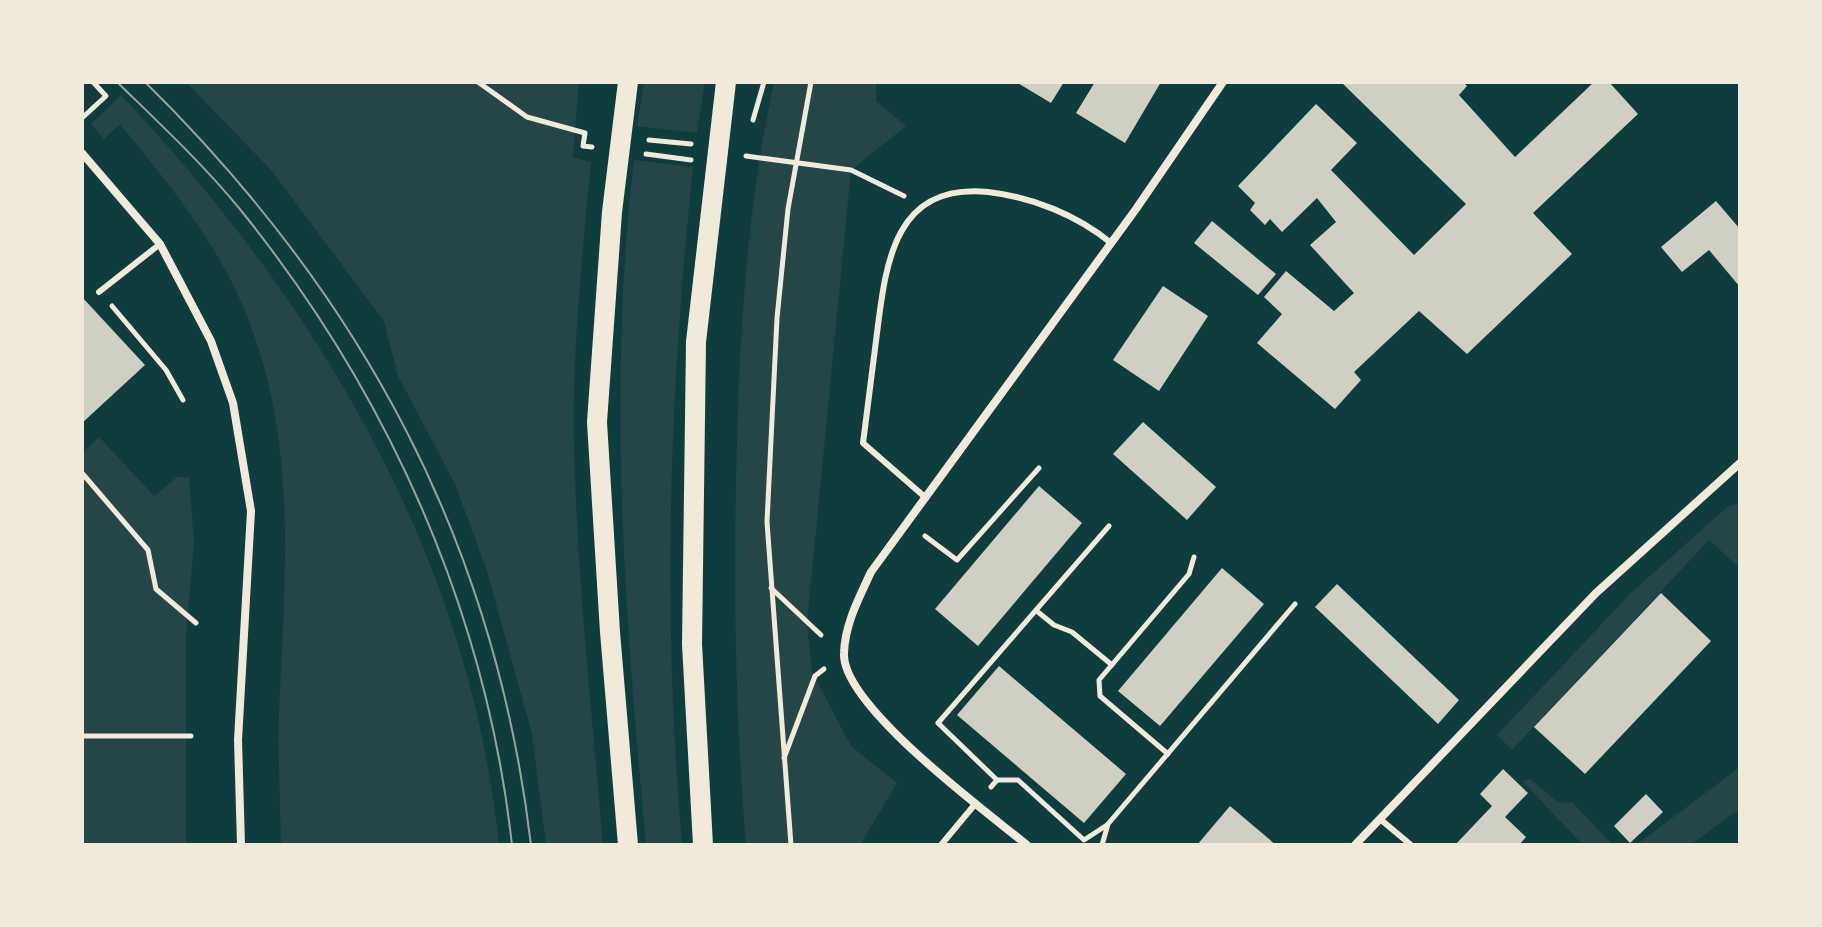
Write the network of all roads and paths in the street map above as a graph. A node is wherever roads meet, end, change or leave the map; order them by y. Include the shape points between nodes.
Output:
1 (93, 82) edge
2 (478, 82) edge
3 (628, 82) edge
4 (726, 82) edge
5 (764, 82) edge
6 (811, 82) edge
7 (1223, 82) edge
8 (755, 112) dead end
9 (82, 118) edge
10 (636, 138) dead end
11 (696, 145) dead end
12 (593, 147) dead end
13 (82, 153) edge
14 (634, 153) dead end
15 (746, 156) dead end
16 (694, 161) dead end
17 (796, 161) junction
18 (923, 206) junction
19 (1111, 243) junction
20 (160, 244) junction
21 (99, 292) joint
22 (183, 400) dead end
23 (1740, 463) edge
24 (1039, 468) dead end
25 (82, 473) edge
26 (926, 498) junction
27 (1109, 526) dead end
28 (1194, 557) dead end
29 (957, 560) dead end
30 (770, 587) junction
31 (1295, 604) dead end
32 (1038, 612) junction
33 (196, 623) dead end
34 (821, 635) dead end
35 (1112, 665) junction
36 (824, 669) dead end
37 (82, 736) edge
38 (191, 736) dead end
39 (1168, 754) junction
40 (783, 762) junction
41 (997, 780) junction
42 (984, 793) dead end
43 (976, 803) junction
44 (1380, 819) junction
45 (1108, 824) junction
46 (241, 845) edge
47 (628, 845) edge
48 (703, 845) edge
49 (791, 845) edge
50 (941, 845) edge
51 (1027, 845) edge
52 (1102, 845) edge
53 (1355, 845) edge
54 (1411, 845) edge

1 - 9 path via 106,96
2 - 12 path via 527,117 585,133 583,146
3 - 47 main road via 612,212 597,422
4 - 48 main road via 696,342 692,616
5 - 8 path
6 - 17 path
7 - 19 street
10 - 11 path
13 - 20 street
14 - 16 path
15 - 17 path
17 - 18 path via 851,170
17 - 30 path via 777,318 767,522
18 - 19 lane via 959,189 1013,195 1094,229
18 - 26 lane via 903,225 886,267 863,443
19 - 26 street
20 - 21 lane
20 - 46 street via 211,341 233,403 251,511 238,740
21 - 22 path via 166,370
23 - 44 street via 1596,593
24 - 29 path
25 - 33 path via 148,550 156,589
26 - 43 street via 871,572 851,614 843,656 852,684 879,718
27 - 32 path
28 - 35 path via 1189,574
30 - 34 path
30 - 40 path
31 - 39 path
32 - 35 path
32 - 41 path via 1017,628 938,723
35 - 39 path via 1099,680 1100,696
36 - 40 path via 815,676
37 - 38 path
39 - 45 path
40 - 49 path
41 - 42 path
41 - 45 path via 1018,780 1084,840
43 - 50 lane
43 - 51 street
44 - 53 street
44 - 54 lane
45 - 52 path

